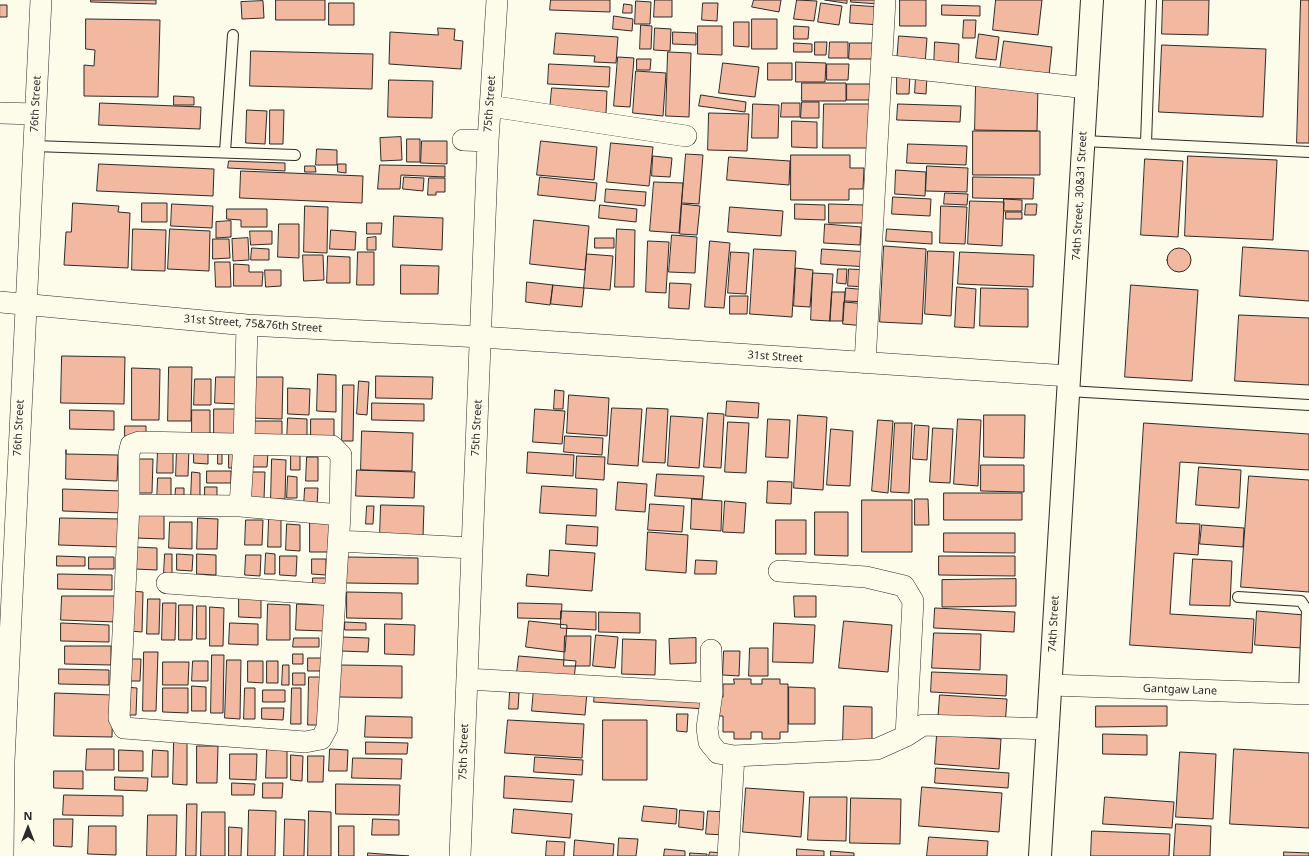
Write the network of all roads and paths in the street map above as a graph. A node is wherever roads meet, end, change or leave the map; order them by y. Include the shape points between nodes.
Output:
1 (41, 0) edge
2 (497, 0) edge
3 (885, 0) edge
4 (1092, 0) edge
5 (1151, 0) edge
6 (233, 35) dead end
7 (882, 65) junction
8 (1087, 88) junction
9 (490, 106) junction
10 (0, 113) edge
11 (35, 114) junction
12 (686, 136) dead end
13 (462, 140) dead end
14 (488, 141) junction
15 (1084, 141) junction
16 (1146, 143) junction
17 (34, 146) junction
18 (225, 152) junction
19 (1309, 152) edge
20 (295, 154) dead end
21 (0, 302) edge
22 (26, 303) junction
23 (247, 325) junction
24 (481, 337) junction
25 (865, 363) junction
26 (1069, 384) junction
27 (1309, 405) edge
28 (244, 443) junction
29 (129, 505) junction
30 (240, 506) junction
31 (340, 515) junction
32 (339, 541) junction
33 (472, 548) junction
34 (779, 571) dead end
35 (6, 572) edge
36 (167, 583) dead end
37 (334, 595) junction
38 (1238, 597) dead end
39 (711, 650) dead end
40 (466, 679) junction
41 (1051, 685) junction
42 (712, 693) junction
43 (1307, 694) edge
44 (1048, 729) junction
45 (906, 736) junction
46 (734, 756) junction
47 (3, 856) edge
48 (460, 856) edge
49 (728, 856) edge
50 (1040, 856) edge

1 - 11 street, 76th Street
2 - 9 street, 75th Street
3 - 7 street
4 - 8 street, 74th Street, 30&31 Street
5 - 16 lane
6 - 18 lane
7 - 8 street
7 - 25 street
8 - 15 street, 74th Street, 30&31 Street
9 - 12 street
9 - 14 street, 75th Street
10 - 11 street
11 - 17 street, 76th Street
13 - 14 street
14 - 24 street, 75th Street
15 - 16 lane
15 - 26 street, 74th Street, 30&31 Street
16 - 19 lane
17 - 18 lane
17 - 22 street, 76th Street
18 - 20 lane
21 - 22 street
22 - 23 street, 31st Street, 75&76th Street
22 - 35 street, 76th Street
23 - 24 street, 31st Street, 75&76th Street
23 - 28 street
24 - 25 street, 31st Street
24 - 33 street, 75th Street
25 - 26 street, 31st Street
26 - 27 lane
26 - 41 street, 74th Street
28 - 29 street via 139,442 131,445 128,454
28 - 30 street
28 - 31 street via 332,446 337,449 341,455
29 - 30 street
29 - 37 street via 119,718 124,728 305,742 321,739 327,728
30 - 31 street
31 - 32 street
32 - 33 street
32 - 37 street
33 - 40 street, 75th Street
34 - 45 street via 866,577 904,586 913,601
35 - 47 street, 76th Street
36 - 37 street
38 - 43 lane via 1301,601 1307,610
39 - 42 street
40 - 42 street
40 - 48 street, 75th Street
41 - 43 street, Gantgaw Lane
41 - 44 street, 74th Street
42 - 46 street via 707,728 709,742 718,753
44 - 45 street via 923,726
44 - 50 street, 74th Street
45 - 46 street via 876,749
46 - 49 street

